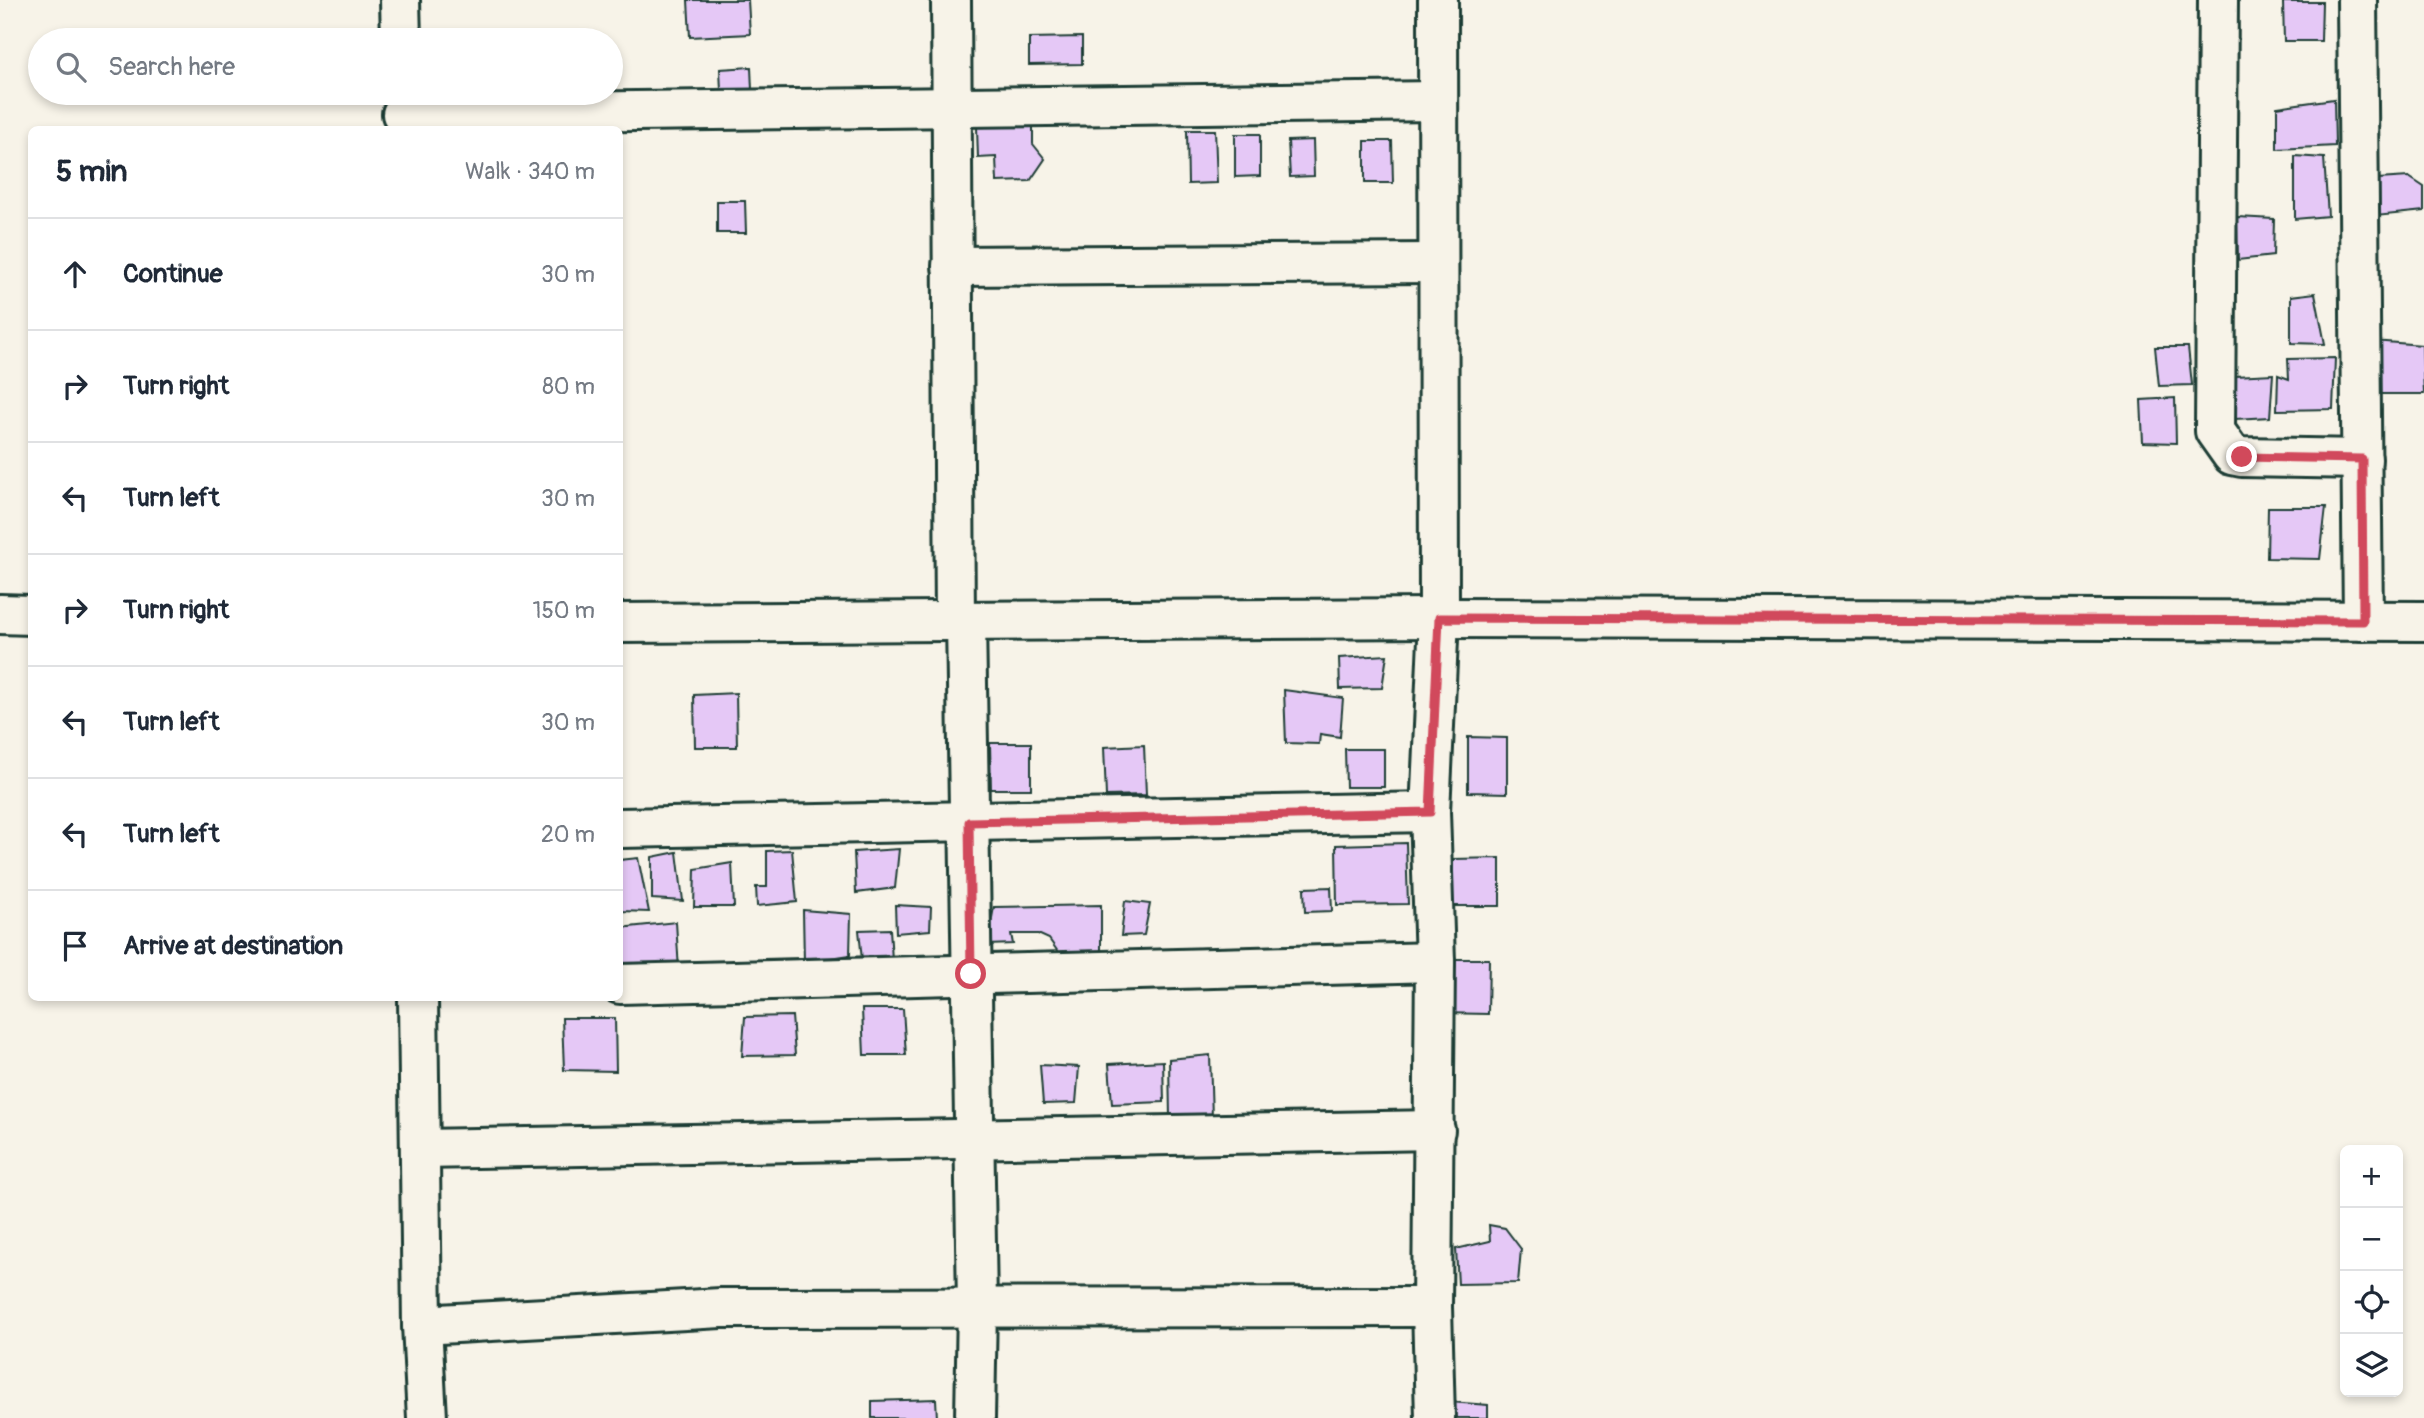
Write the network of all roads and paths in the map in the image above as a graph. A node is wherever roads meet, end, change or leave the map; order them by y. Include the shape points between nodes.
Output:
1 (400, 0) edge
2 (951, 0) edge
3 (1438, 0) edge
4 (2218, 0) edge
5 (2357, 0) edge
6 (401, 28) edge
7 (1438, 101) junction
8 (952, 107) junction
9 (402, 112) edge
10 (1437, 263) junction
11 (952, 265) junction
12 (2362, 459) junction
13 (0, 614) edge
14 (28, 615) edge
15 (1439, 618) junction
16 (960, 621) junction
17 (2363, 621) junction
18 (2424, 621) edge
19 (623, 623) edge
20 (1430, 812) junction
21 (969, 822) junction
22 (623, 828) edge
23 (1435, 962) junction
24 (971, 974) junction
25 (623, 984) edge
26 (418, 1001) edge
27 (1435, 1130) junction
28 (974, 1138) junction
29 (421, 1149) junction
30 (977, 1306) junction
31 (1432, 1307) junction
32 (422, 1325) junction
33 (427, 1418) edge
34 (975, 1418) edge
35 (1435, 1418) edge

1 - 6 street
2 - 8 street
3 - 7 street
4 - 12 street via 2215,431 2232,455 2242,457
5 - 12 street
7 - 8 street
7 - 10 street
8 - 9 street
8 - 11 street
10 - 11 street
10 - 15 street
11 - 16 street
12 - 17 street
13 - 14 street
15 - 16 street
15 - 17 street
15 - 20 street
16 - 19 street
16 - 21 street
17 - 18 street
20 - 21 street
20 - 23 street
21 - 22 street
21 - 24 street
23 - 24 street
23 - 27 street
24 - 25 street
24 - 28 street
26 - 29 street
27 - 28 street
27 - 31 street
28 - 29 street
28 - 30 street
29 - 32 street
30 - 31 street
30 - 32 street via 721,1308
30 - 34 street
31 - 35 street
32 - 33 street

